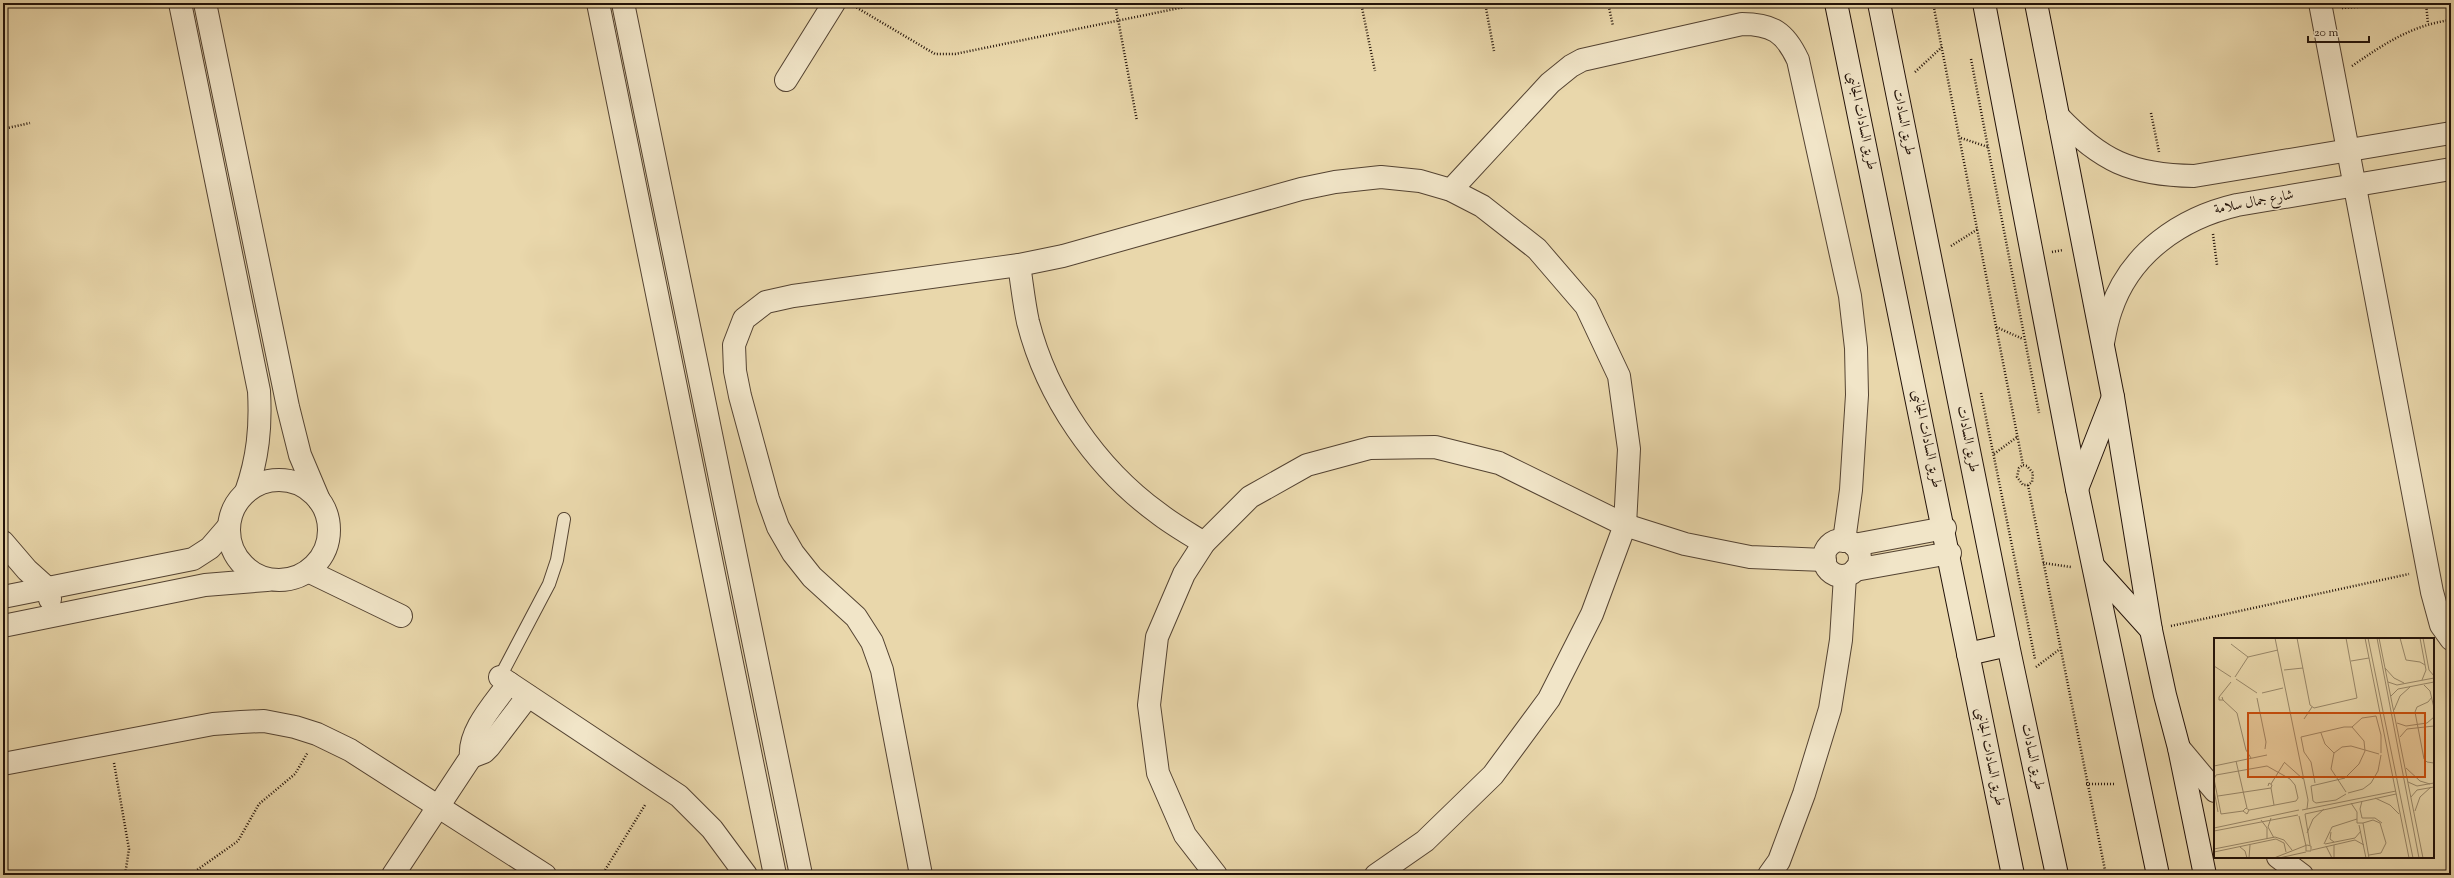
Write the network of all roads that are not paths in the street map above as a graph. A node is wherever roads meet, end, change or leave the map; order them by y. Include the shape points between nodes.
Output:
1 (180, 3) edge
2 (205, 3) edge
3 (598, 3) edge
4 (623, 3) edge
5 (834, 3) edge
6 (1836, 3) edge
7 (1879, 3) edge
8 (1984, 3) edge
9 (2036, 3) edge
10 (2320, 6) edge
11 (786, 80) dead end
12 (2058, 116) junction
13 (232, 133) junction
14 (2451, 133) edge
15 (207, 138) junction
16 (2349, 151) junction
17 (2451, 169) edge
18 (2355, 185) junction
19 (1451, 190) junction
20 (1018, 265) junction
21 (2103, 343) junction
22 (694, 344) junction
23 (669, 350) junction
24 (2114, 397) junction
25 (2077, 489) junction
26 (246, 492) junction
27 (319, 500) junction
28 (564, 519) dead end
29 (1625, 525) junction
30 (229, 526) junction
31 (1945, 528) junction
32 (3, 542) edge
33 (1204, 543) junction
34 (1849, 543) junction
35 (1950, 553) junction
36 (1825, 560) junction
37 (2095, 568) junction
38 (308, 571) junction
39 (1850, 573) junction
40 (270, 580) junction
41 (47, 588) junction
42 (3, 598) edge
43 (54, 615) junction
44 (401, 616) dead end
45 (3, 626) edge
46 (2151, 630) junction
47 (2451, 639) edge
48 (2008, 645) junction
49 (1968, 654) junction
50 (505, 680) junction
51 (528, 696) junction
52 (2179, 748) junction
53 (471, 757) junction
54 (3, 764) edge
55 (2214, 790) edge
56 (439, 806) junction
57 (2279, 858) edge
58 (393, 875) edge
59 (545, 875) edge
60 (746, 875) edge
61 (774, 875) edge
62 (801, 875) edge
63 (921, 875) edge
64 (1216, 875) edge
65 (1376, 875) edge
66 (1770, 875) edge
67 (2013, 875) edge
68 (2057, 875) edge
69 (2158, 875) edge
70 (2205, 875) edge
71 (2302, 875) edge

1 - 15 street
2 - 13 street
3 - 23 street
4 - 22 street
5 - 11 street
6 - 31 street, طريق السادات الجانبى
7 - 48 street, طريق السادات
8 - 25 street
9 - 12 street
10 - 16 street
12 - 16 street via 2080,138 2105,156 2133,169 2163,176 2194,176
12 - 21 street
13 - 15 street
13 - 27 street via 293,431 308,478
14 - 16 street
15 - 26 street via 261,417 255,469
16 - 18 street
17 - 18 street, شارع جمال سلامة
18 - 21 street, شارع جمال سلامة via 2237,205 2209,212 2174,230 2147,251 2126,278 2111,310
18 - 47 street via 2428,570 2441,625
19 - 20 street via 1420,181 1381,177 1335,182 1063,256
19 - 29 street via 1482,206 1537,249 1586,306 1619,376 1629,449
19 - 34 street via 1550,83 1582,60 1742,24 1760,24 1777,31 1791,43 1798,60 1850,296 1856,348 1857,395
20 - 33 street via 1028,323 1040,357 1048,378 1076,429 1113,474 1157,512
20 - 63 street via 793,296 766,302 744,319 734,345 735,371 740,396 778,527 793,553 812,577 856,617 872,642 879,663
21 - 24 street
22 - 23 street
22 - 62 street
23 - 61 street
24 - 25 street
24 - 46 street
25 - 37 street
26 - 27 street via 264,483 284,480 298,484
26 - 30 street via 237,502
27 - 38 street via 326,512 329,538 318,562
28 - 50 lane via 552,579
29 - 33 street via 1499,463 1435,447 1370,448 1307,465 1250,497
29 - 36 street via 1685,544 1750,557
29 - 65 street via 1592,614 1549,699 1493,775 1424,841
30 - 40 street via 231,545 239,561 248,570
30 - 41 street via 210,548 193,559
31 - 34 street
31 - 35 street, طريق السادات الجانبى
32 - 41 street via 27,570
33 - 64 street via 1184,574 1157,637 1149,705 1158,772 1185,835
34 - 36 street via 1830,546
34 - 39 street via 1860,559
35 - 39 street
35 - 49 street, طريق السادات الجانبى
36 - 39 street via 1826,566 1834,574
37 - 46 street
37 - 69 street
38 - 40 street via 290,579
38 - 44 street
39 - 66 street via 1830,709 1804,794
40 - 43 street via 237,580 205,585
41 - 42 street
41 - 43 street
43 - 45 street
46 - 52 street
48 - 49 street
48 - 68 street, طريق السادات
49 - 67 street, طريق السادات الجانبى
50 - 51 street
50 - 53 street via 474,735 470,749
51 - 53 street via 489,747
51 - 60 street via 680,796 712,829
52 - 55 street
52 - 70 street
53 - 56 street
54 - 56 street via 213,724 264,721 317,734 350,750
56 - 58 street
56 - 59 street
57 - 71 street

